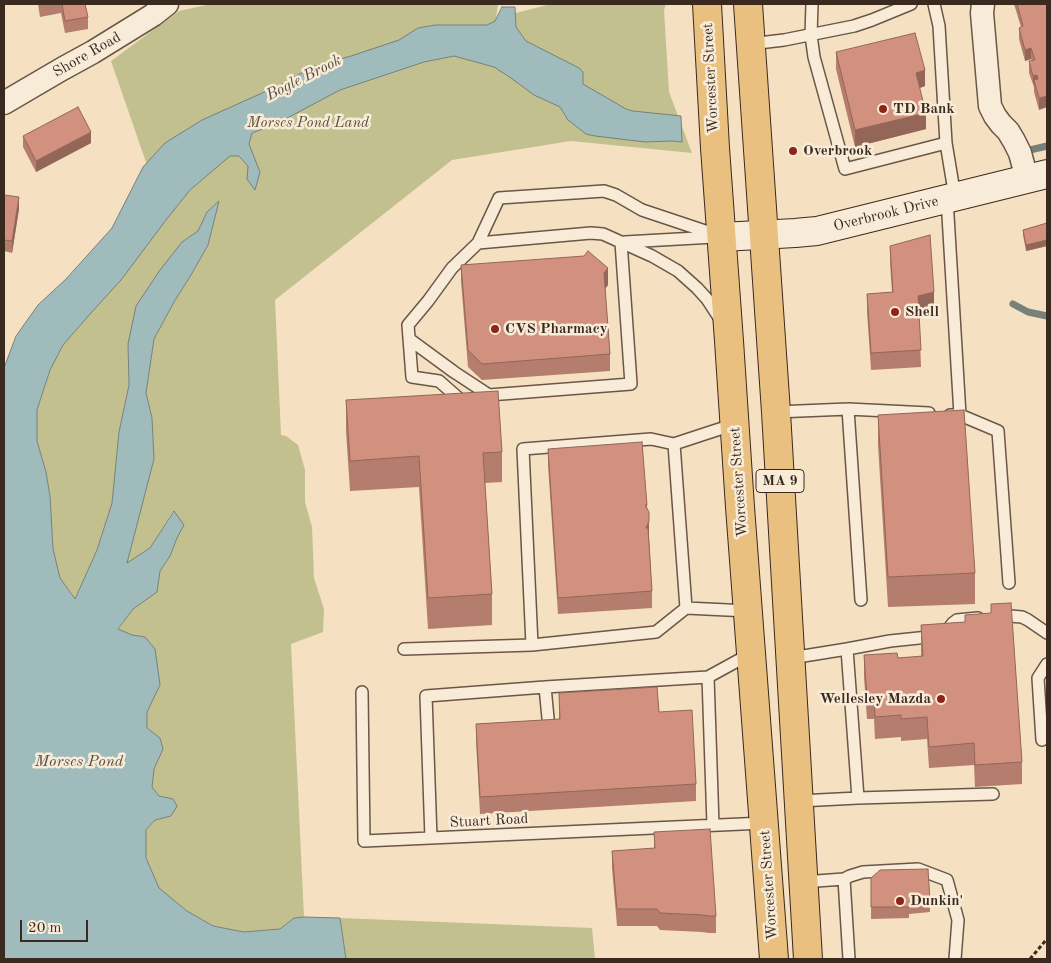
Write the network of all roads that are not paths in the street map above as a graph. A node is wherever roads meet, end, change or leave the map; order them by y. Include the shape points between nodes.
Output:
1 (167, 4) edge
2 (707, 4) edge
3 (748, 4) edge
4 (812, 4) edge
5 (911, 4) edge
6 (934, 4) edge
7 (983, 4) edge
8 (811, 35) junction
9 (750, 44) junction
10 (4, 103) edge
11 (946, 143) junction
12 (1037, 176) edge
13 (951, 198) junction
14 (764, 235) junction
15 (722, 237) junction
16 (478, 242) junction
17 (621, 242) junction
18 (409, 338) junction
19 (730, 342) junction
20 (489, 395) junction
21 (848, 409) junction
22 (776, 412) junction
23 (960, 415) junction
24 (735, 424) junction
25 (674, 444) junction
26 (1009, 583) dead end
27 (861, 600) dead end
28 (686, 608) junction
29 (748, 611) junction
30 (1047, 633) edge
31 (532, 645) junction
32 (404, 649) dead end
33 (847, 649) junction
34 (751, 653) junction
35 (791, 658) junction
36 (1047, 664) edge
37 (708, 677) junction
38 (545, 687) junction
39 (362, 692) dead end
40 (548, 718) edge
41 (1042, 740) dead end
42 (993, 794) dead end
43 (858, 798) junction
44 (799, 801) junction
45 (764, 823) junction
46 (713, 826) junction
47 (431, 838) junction
48 (844, 879) junction
49 (803, 882) junction
50 (774, 959) edge
51 (808, 959) edge
52 (849, 959) edge
53 (955, 959) edge

1 - 10 street, Shore Road via 93,52
2 - 15 highway, Worcester Street / MA 9
3 - 9 highway, MA 9
4 - 8 lane
5 - 8 lane via 864,23
6 - 11 lane via 939,26
7 - 12 street via 990,106
8 - 9 lane
8 - 11 lane via 814,57 845,169
9 - 14 highway, MA 9
11 - 13 lane
12 - 13 street, Overbrook Drive
13 - 14 street, Overbrook Drive via 822,230
13 - 23 lane
14 - 15 street, Overbrook Drive
14 - 22 highway, MA 9
15 - 16 lane via 642,210 610,192 598,191 500,198
15 - 17 lane
15 - 19 highway, Worcester Street / MA 9
16 - 17 lane via 591,233
16 - 18 lane via 452,268 408,325
17 - 19 lane via 660,260 687,279 716,311
17 - 20 lane via 631,384
18 - 20 lane
18 - 20 lane via 412,377 440,381 466,404
19 - 24 highway, Worcester Street / MA 9
21 - 22 lane
21 - 23 lane
21 - 27 lane
22 - 35 highway, MA 9
23 - 26 lane via 998,431
24 - 25 lane
24 - 29 highway, Worcester Street / MA 9
25 - 28 lane
25 - 31 lane via 651,439 523,449
28 - 29 lane
28 - 31 lane via 656,632
29 - 34 highway, Worcester Street / MA 9
30 - 33 lane via 1016,616 961,619 938,636
31 - 32 lane
33 - 35 lane
33 - 43 lane
34 - 37 lane
34 - 45 highway, Worcester Street / MA 9
35 - 44 highway, MA 9
36 - 41 lane via 1038,678
37 - 38 lane
37 - 46 lane
38 - 40 lane
38 - 47 lane via 426,696
39 - 47 lane, Stuart Road via 364,841
42 - 43 lane
43 - 44 lane
44 - 49 highway, MA 9
45 - 46 lane, Stuart Road
45 - 50 highway, Worcester Street / MA 9
46 - 47 lane, Stuart Road
48 - 49 lane
48 - 52 lane
48 - 53 lane via 863,872 918,869 947,880 958,920
49 - 51 highway, MA 9

